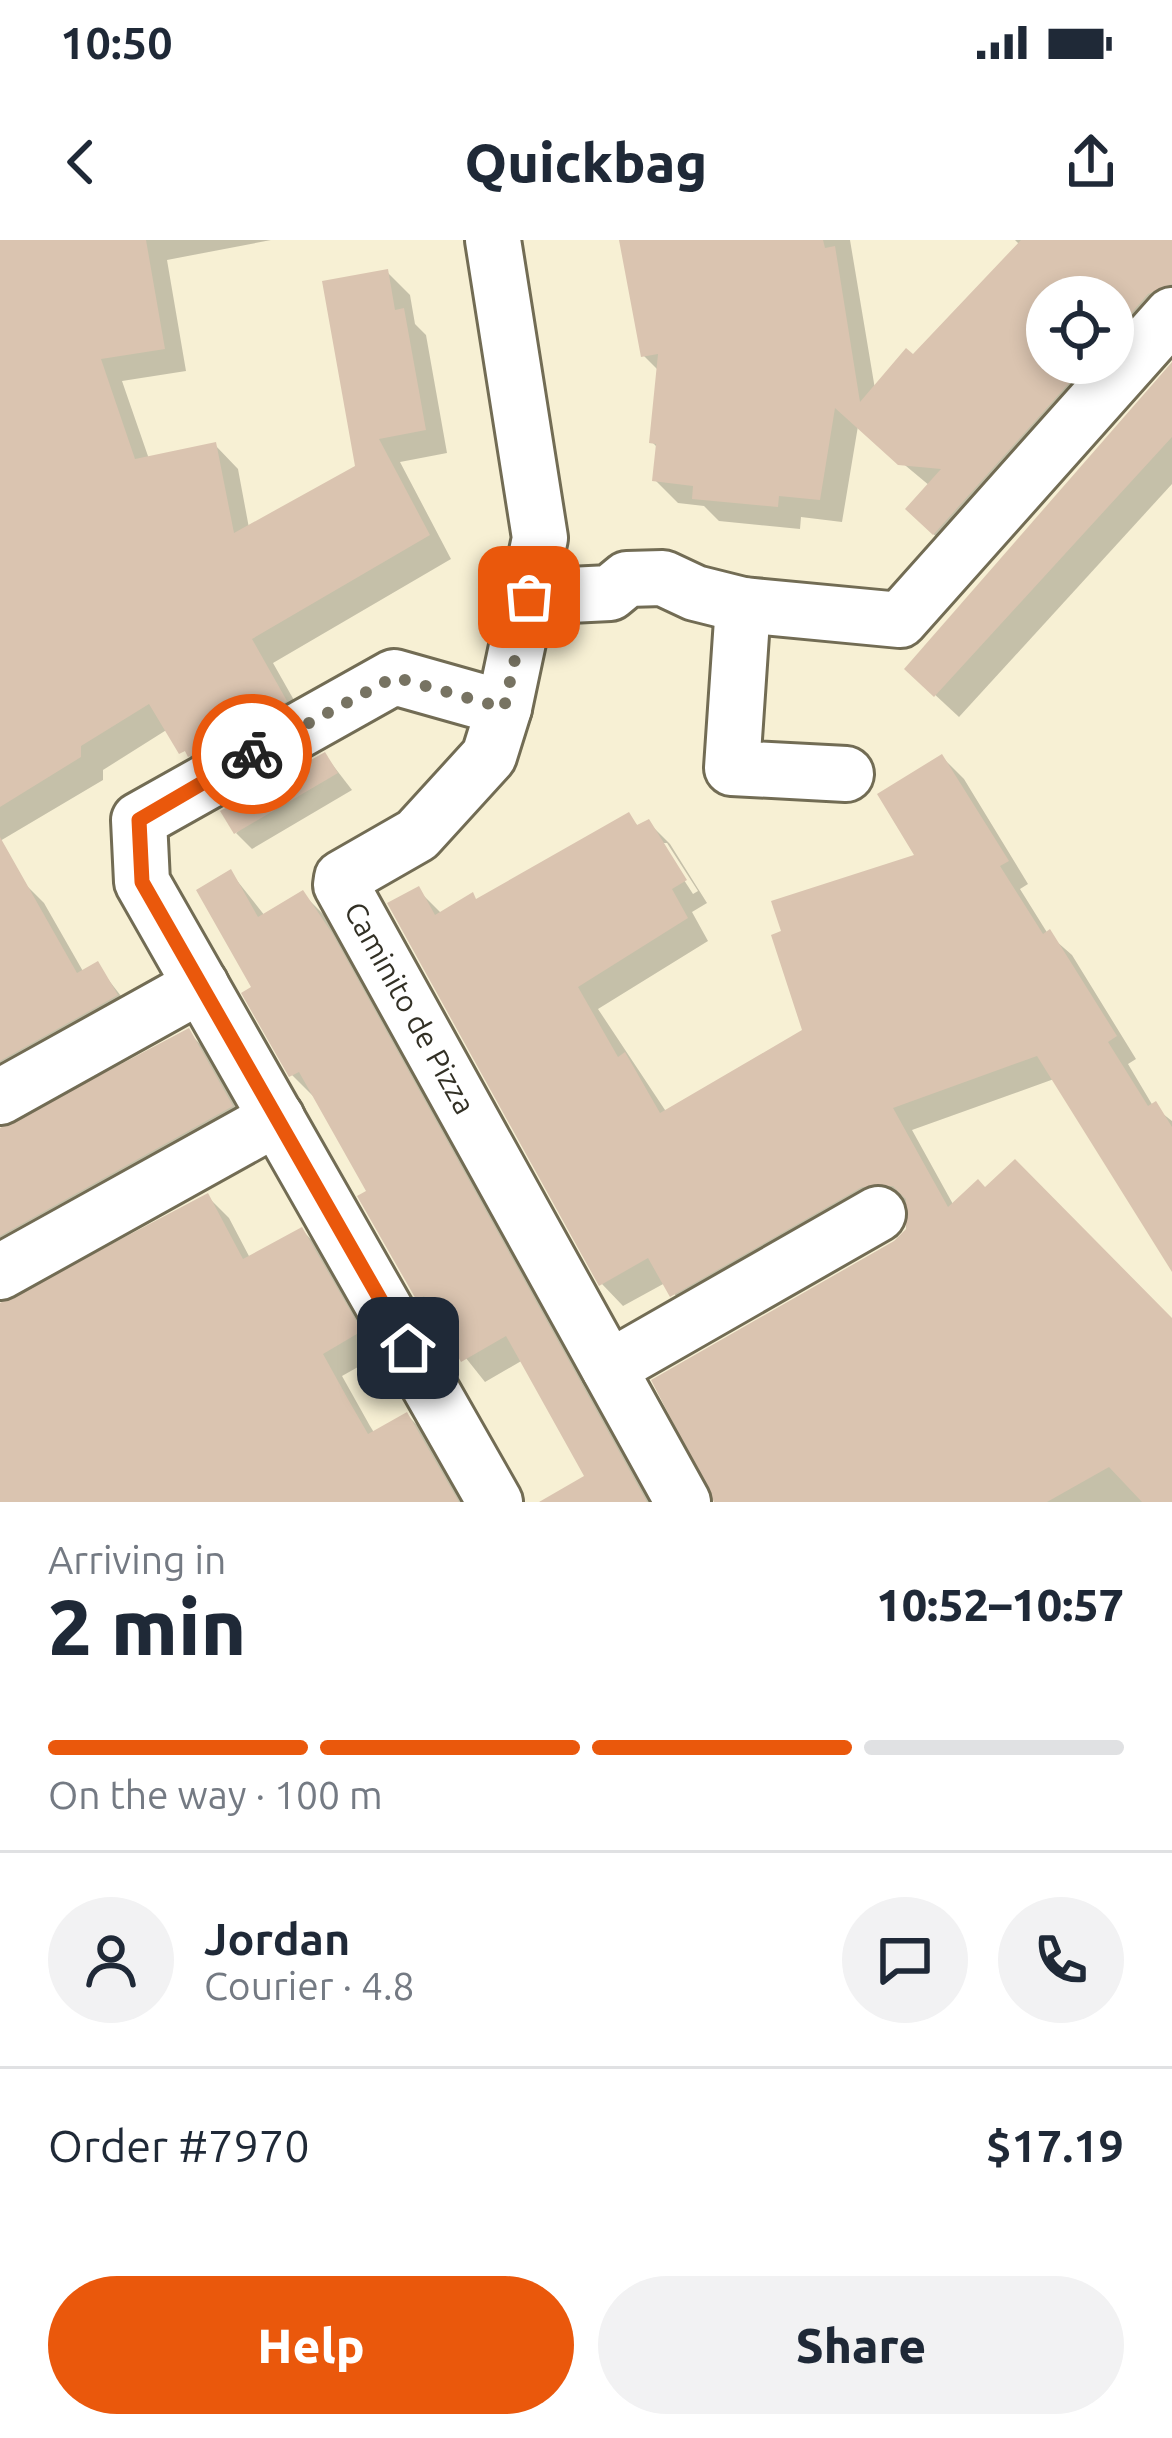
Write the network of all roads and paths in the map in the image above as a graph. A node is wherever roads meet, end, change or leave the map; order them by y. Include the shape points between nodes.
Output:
1 (493, 240) edge
2 (1172, 315) edge
3 (529, 597) junction
4 (719, 599) junction
5 (504, 708) junction
6 (846, 774) dead end
7 (201, 985) junction
8 (0, 1097) edge
9 (277, 1118) junction
10 (878, 1214) dead end
11 (0, 1272) edge
12 (609, 1368) junction
13 (495, 1502) edge
14 (683, 1502) edge

1 - 3 street via 540,538
2 - 4 street via 901,620
3 - 4 street via 610,593 626,605 666,608
3 - 5 street
4 - 6 street via 732,767
5 - 7 street via 394,677 139,820 142,882
5 - 12 street, Caminito de Pizza via 489,756 417,835 340,885
7 - 8 street
7 - 9 street
9 - 11 street
9 - 13 street
10 - 12 street
12 - 14 street, Caminito de Pizza

